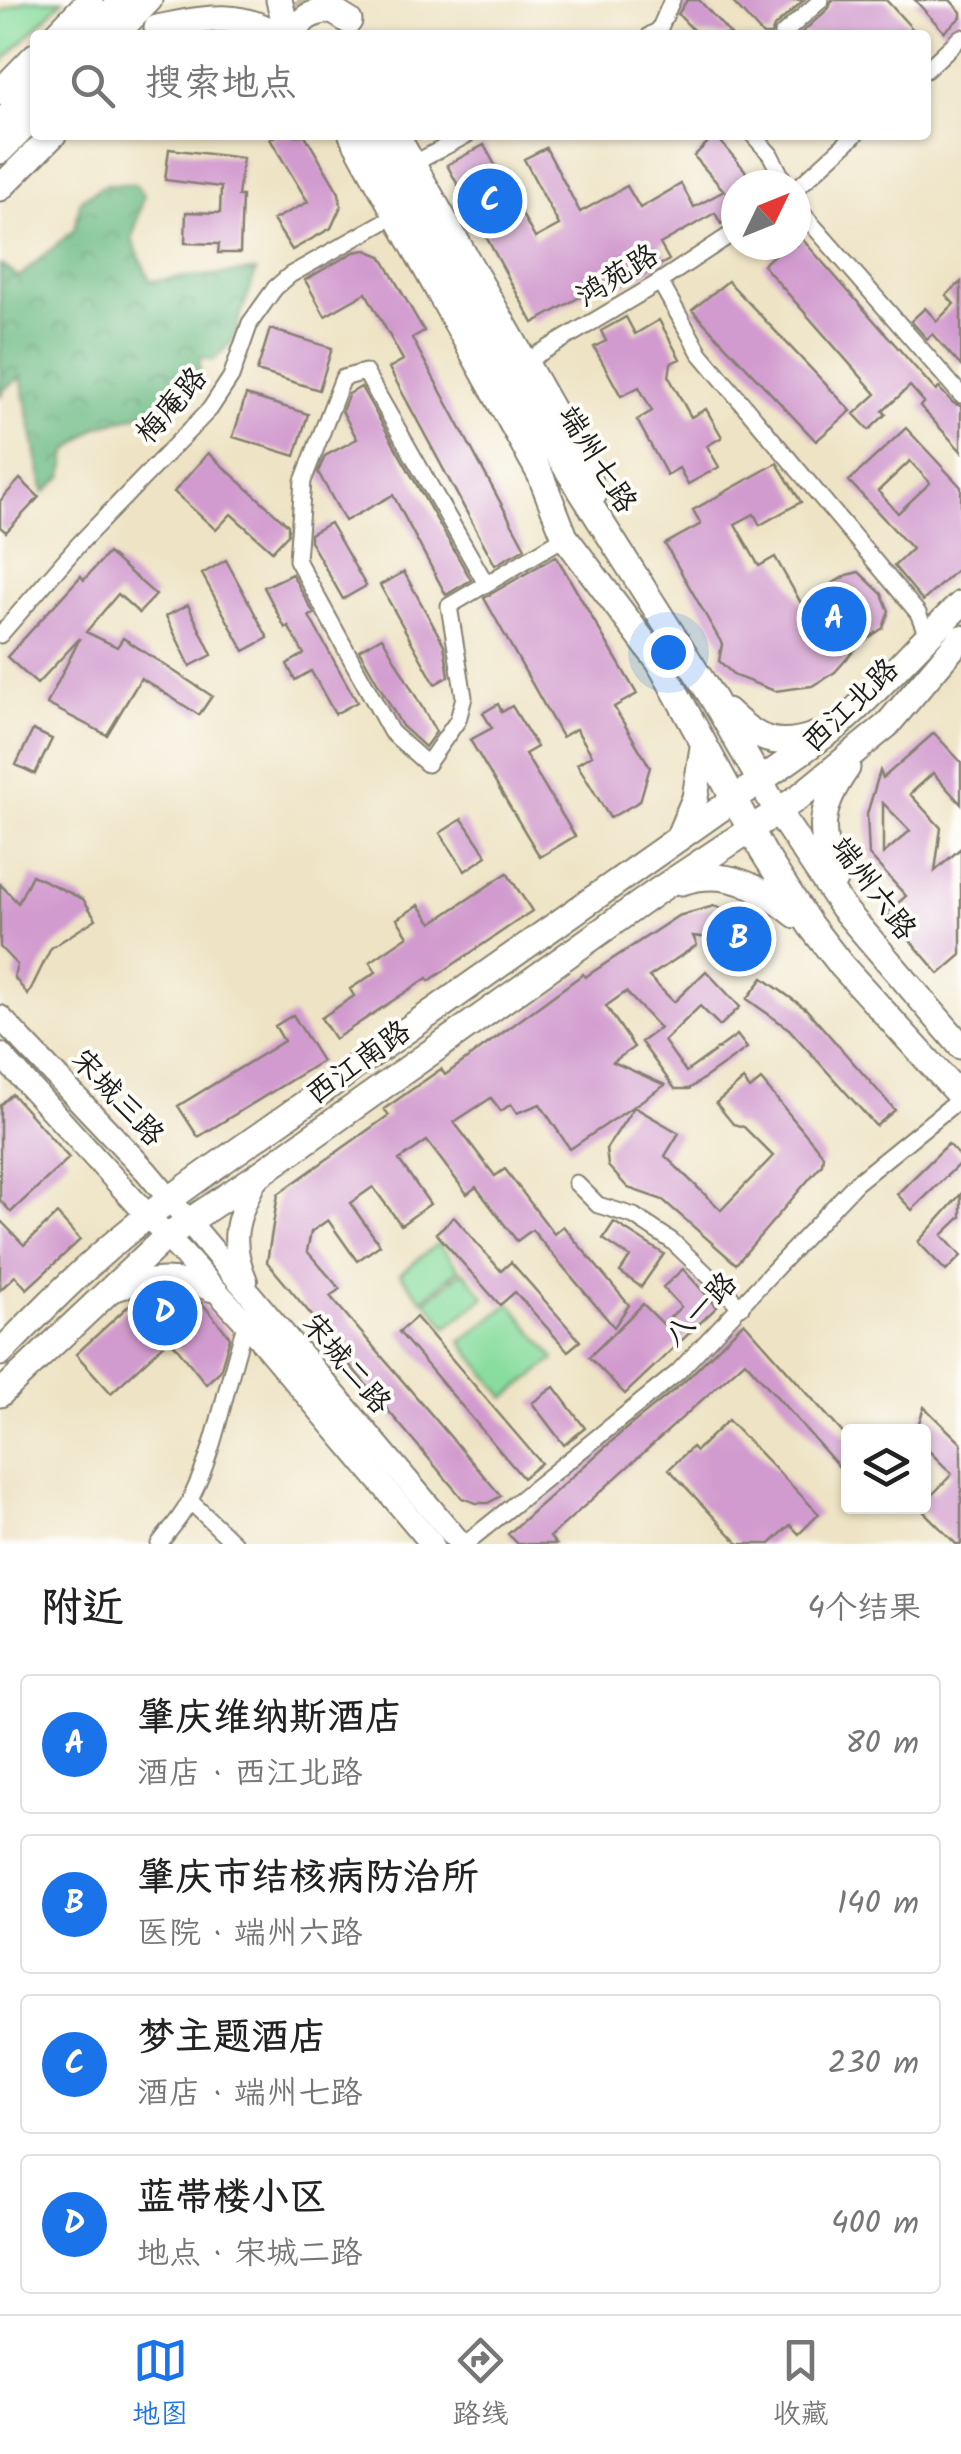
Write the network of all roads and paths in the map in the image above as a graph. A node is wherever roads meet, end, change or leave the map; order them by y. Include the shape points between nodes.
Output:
1 (90, 0) edge
2 (122, 0) edge
3 (150, 0) edge
4 (184, 0) edge
5 (279, 0) edge
6 (672, 0) edge
7 (821, 0) edge
8 (349, 14) edge
9 (61, 30) edge
10 (93, 30) edge
11 (120, 30) edge
12 (154, 30) edge
13 (155, 30) edge
14 (158, 30) edge
15 (267, 30) edge
16 (290, 30) edge
17 (295, 30) edge
18 (658, 30) edge
19 (788, 30) edge
20 (961, 37) edge
21 (30, 61) edge
22 (931, 65) edge
23 (0, 92) edge
24 (30, 94) edge
25 (30, 121) edge
26 (0, 124) edge
27 (48, 140) edge
28 (337, 140) edge
29 (355, 140) edge
30 (375, 140) edge
31 (398, 140) edge
32 (458, 140) edge
33 (757, 140) edge
34 (850, 140) edge
35 (0, 151) edge
36 (411, 166) junction
37 (778, 170) edge
38 (811, 175) edge
39 (0, 188) edge
40 (382, 223) junction
41 (811, 223) edge
42 (721, 241) edge
43 (660, 282) junction
44 (525, 362) junction
45 (961, 395) edge
46 (565, 537) junction
47 (614, 545) junction
48 (486, 582) junction
49 (961, 604) edge
50 (0, 635) edge
51 (927, 635) junction
52 (961, 638) edge
53 (712, 697) junction
54 (866, 702) junction
55 (886, 724) junction
56 (835, 728) junction
57 (865, 744) junction
58 (703, 746) junction
59 (760, 782) junction
60 (734, 800) junction
61 (778, 812) junction
62 (751, 830) junction
63 (679, 836) junction
64 (659, 890) junction
65 (601, 892) junction
66 (842, 907) junction
67 (618, 918) junction
68 (810, 925) junction
69 (877, 948) junction
70 (848, 973) junction
71 (0, 1017) edge
72 (961, 1046) edge
73 (0, 1054) edge
74 (961, 1097) edge
75 (294, 1114) junction
76 (310, 1137) junction
77 (257, 1176) junction
78 (576, 1184) dead end
79 (170, 1199) junction
80 (149, 1216) junction
81 (178, 1228) junction
82 (219, 1293) junction
83 (104, 1294) junction
84 (253, 1298) junction
85 (741, 1307) junction
86 (40, 1312) junction
87 (246, 1323) junction
88 (61, 1335) junction
89 (0, 1353) edge
90 (0, 1394) edge
91 (190, 1501) junction
92 (159, 1544) edge
93 (235, 1544) edge
94 (432, 1544) edge
95 (463, 1544) edge

1 - 9 main road
2 - 10 main road
3 - 11 main road
3 - 12 main road
4 - 13 main road
5 - 16 main road
6 - 18 street
7 - 19 street
8 - 17 main road via 311,13
14 - 15 main road via 218,16
20 - 22 street
21 - 23 main road
24 - 26 main road
25 - 35 main road
27 - 39 main road
28 - 40 main road
29 - 46 main road, 端州七路 via 540,474
30 - 47 main road, 端州七路
31 - 36 main road
32 - 36 street
33 - 37 street
34 - 38 street
36 - 44 main road
40 - 46 main road via 523,478
40 - 50 street, 梅庵路 via 275,288 250,322 231,377 210,409
41 - 45 street
42 - 43 street, 鸿苑路
43 - 44 street, 鸿苑路
43 - 51 street via 700,353 918,612
44 - 47 main road via 580,458
46 - 48 street
46 - 58 main road, 端州七路 via 659,662
47 - 53 main road, 端州七路
48 - 48 street via 449,606 464,697 458,720 427,764 391,732 297,560 303,481 343,378 365,372
49 - 51 main road, 西江北路
51 - 54 main road, 西江北路
52 - 55 main road, 西江北路
53 - 56 main road via 750,733 774,741 791,743
53 - 59 main road, 端州七路
54 - 55 main road
54 - 56 main road, 西江北路
55 - 57 main road, 西江北路
56 - 59 main road, 西江北路
57 - 61 main road, 西江北路
57 - 66 main road via 828,797 823,819
58 - 60 main road, 端州七路
58 - 63 main road via 695,798
59 - 60 main road, 西江南路
59 - 61 main road, 端州七路
60 - 62 main road, 端州七路
60 - 63 main road, 西江南路
61 - 62 main road, 西江南路
61 - 66 main road, 端州六路
62 - 64 main road, 西江南路
62 - 68 main road, 端州七路
63 - 65 main road, 西江南路
64 - 67 main road, 西江南路
64 - 68 main road via 699,876 730,878 768,893
65 - 67 main road via 616,902
65 - 75 main road, 西江南路
66 - 69 main road, 端州六路
67 - 76 main road, 西江南路
68 - 70 main road
69 - 70 main road via 860,950
69 - 72 main road, 端州六路
70 - 74 main road
71 - 79 main road, 宋城三路
73 - 80 main road, 宋城三路
74 - 85 street, 八一路 via 856,1183
75 - 76 main road
75 - 79 main road, 西江南路
76 - 77 main road, 西江南路
77 - 81 main road, 西江南路
77 - 84 main road via 234,1244
78 - 85 street via 598,1205 634,1216 672,1241
79 - 80 main road, 西江南路
79 - 81 main road, 宋城三路
80 - 81 main road, 宋城三路
80 - 86 main road, 西江南路
81 - 82 main road, 宋城二路
81 - 83 main road, 西江南路
81 - 84 main road, 宋城二路
82 - 83 main road via 168,1278
82 - 87 main road, 宋城二路
83 - 88 main road, 西江南路
84 - 95 main road, 宋城二路
85 - 95 street, 八一路 via 676,1374
86 - 88 main road
86 - 89 main road, 西江南路
87 - 91 street
87 - 94 main road, 宋城二路
88 - 90 main road, 西江南路
91 - 92 street
91 - 93 street

